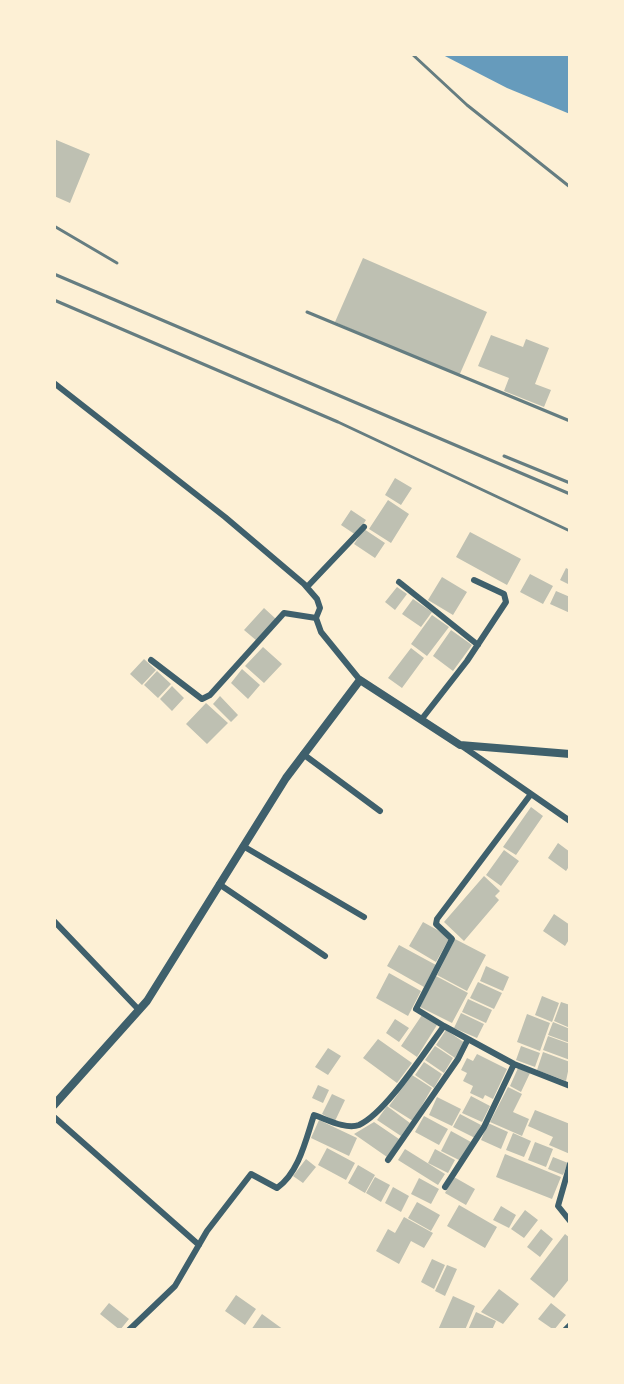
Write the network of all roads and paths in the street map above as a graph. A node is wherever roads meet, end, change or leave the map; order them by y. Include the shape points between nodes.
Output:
1 (54, 383) edge
2 (364, 527) dead end
3 (474, 580) dead end
4 (399, 582) dead end
5 (307, 587) junction
6 (316, 618) junction
7 (478, 645) junction
8 (152, 660) dead end
9 (360, 680) junction
10 (421, 720) junction
11 (460, 745) junction
12 (303, 754) junction
13 (570, 754) edge
14 (531, 794) junction
15 (380, 811) dead end
16 (570, 821) edge
17 (243, 846) junction
18 (219, 884) junction
19 (364, 917) dead end
20 (54, 921) edge
21 (325, 956) dead end
22 (139, 1010) junction
23 (444, 1026) junction
24 (468, 1039) junction
25 (514, 1064) junction
26 (570, 1086) edge
27 (54, 1105) edge
28 (54, 1117) edge
29 (388, 1160) dead end
30 (570, 1164) edge
31 (445, 1186) dead end
32 (570, 1221) edge
33 (199, 1245) junction
34 (570, 1325) edge
35 (133, 1329) edge
36 (566, 1330) edge

1 - 5 street via 225,517
2 - 5 street
3 - 7 street via 507,599
4 - 7 street
5 - 6 street via 320,608
6 - 8 street via 284,613 210,695 202,699
6 - 9 street via 321,632
7 - 10 street
9 - 10 street
9 - 12 street
10 - 11 street
11 - 13 street
11 - 14 street
12 - 15 street
12 - 17 street
14 - 16 street
14 - 23 street via 435,924 452,939 416,1009
17 - 18 street
17 - 19 street
18 - 21 street
18 - 22 street
20 - 22 street
22 - 27 street
23 - 24 street
23 - 33 street via 382,1107 358,1125 347,1126 314,1114 287,1181 277,1188 251,1174
24 - 25 street
24 - 29 street
25 - 26 street
25 - 31 street via 484,1127
28 - 33 street
30 - 32 street via 558,1206
33 - 35 street via 174,1286
34 - 36 street

